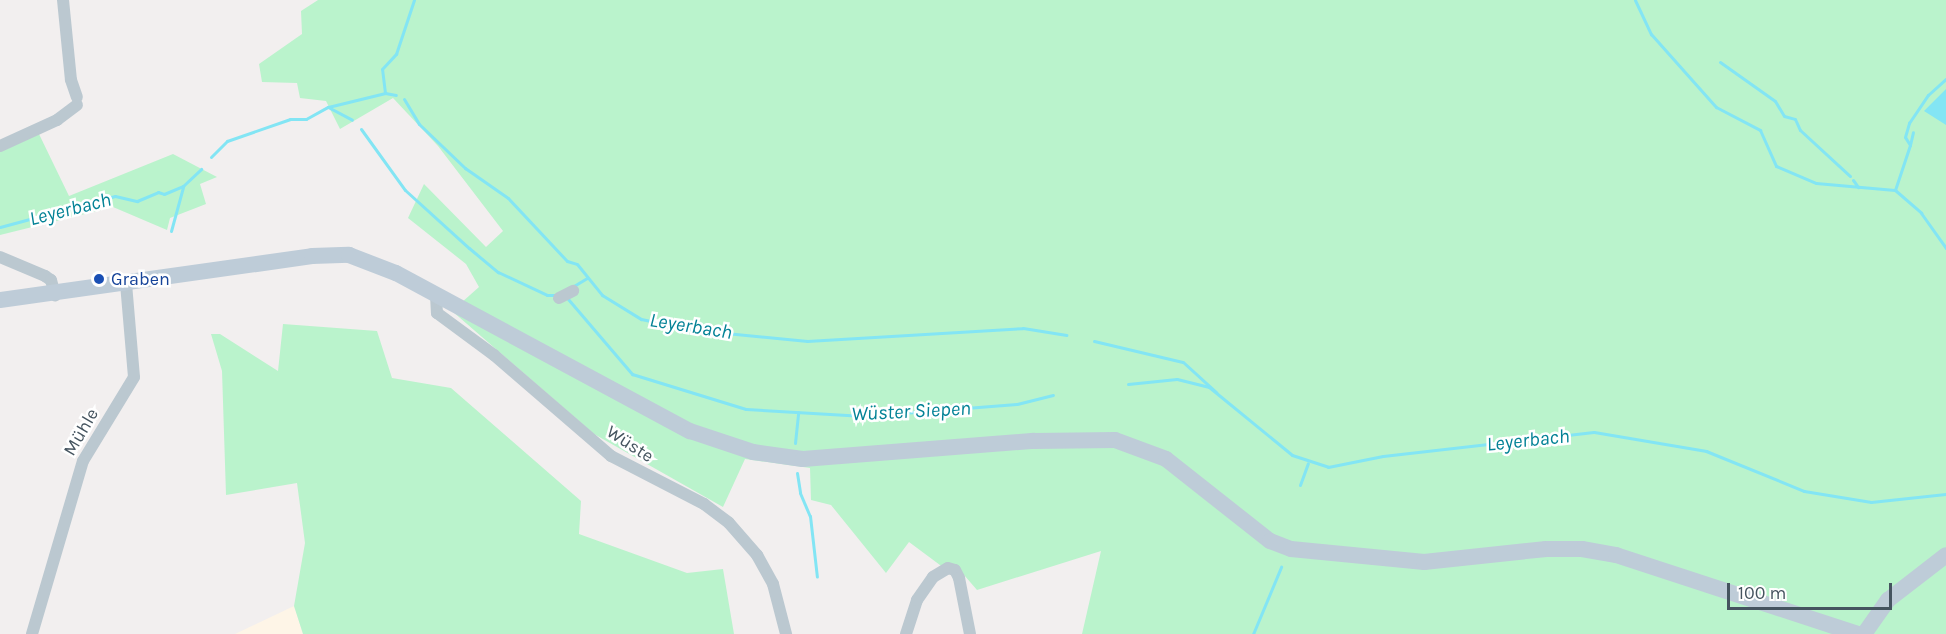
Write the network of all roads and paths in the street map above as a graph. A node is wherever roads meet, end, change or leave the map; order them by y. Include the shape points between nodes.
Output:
1 (63, 0) edge
2 (0, 146) edge
3 (0, 257) edge
4 (126, 284) junction
5 (573, 291) dead end
6 (55, 295) junction
7 (436, 295) junction
8 (559, 298) dead end
9 (0, 300) edge
10 (1946, 555) edge
11 (32, 634) edge
12 (786, 634) edge
13 (906, 634) edge
14 (970, 634) edge
15 (1858, 634) edge
16 (1864, 634) edge

1 - 2 street via 71,80 77,101 57,120
3 - 6 street via 51,280
4 - 6 main road
4 - 7 main road via 333,254 375,263
4 - 11 street, Mühle via 134,378 82,461
5 - 8 street
6 - 9 main road
7 - 12 street, Wüste via 437,313 494,355 611,456 704,504 729,523 757,555 773,584
7 - 15 main road via 690,431 753,452 803,459 1034,441 1115,440 1166,459 1270,541 1291,549 1424,562 1582,549 1616,555
10 - 16 main road via 1888,600
13 - 14 street via 917,600 933,578 948,568 955,570 959,578

